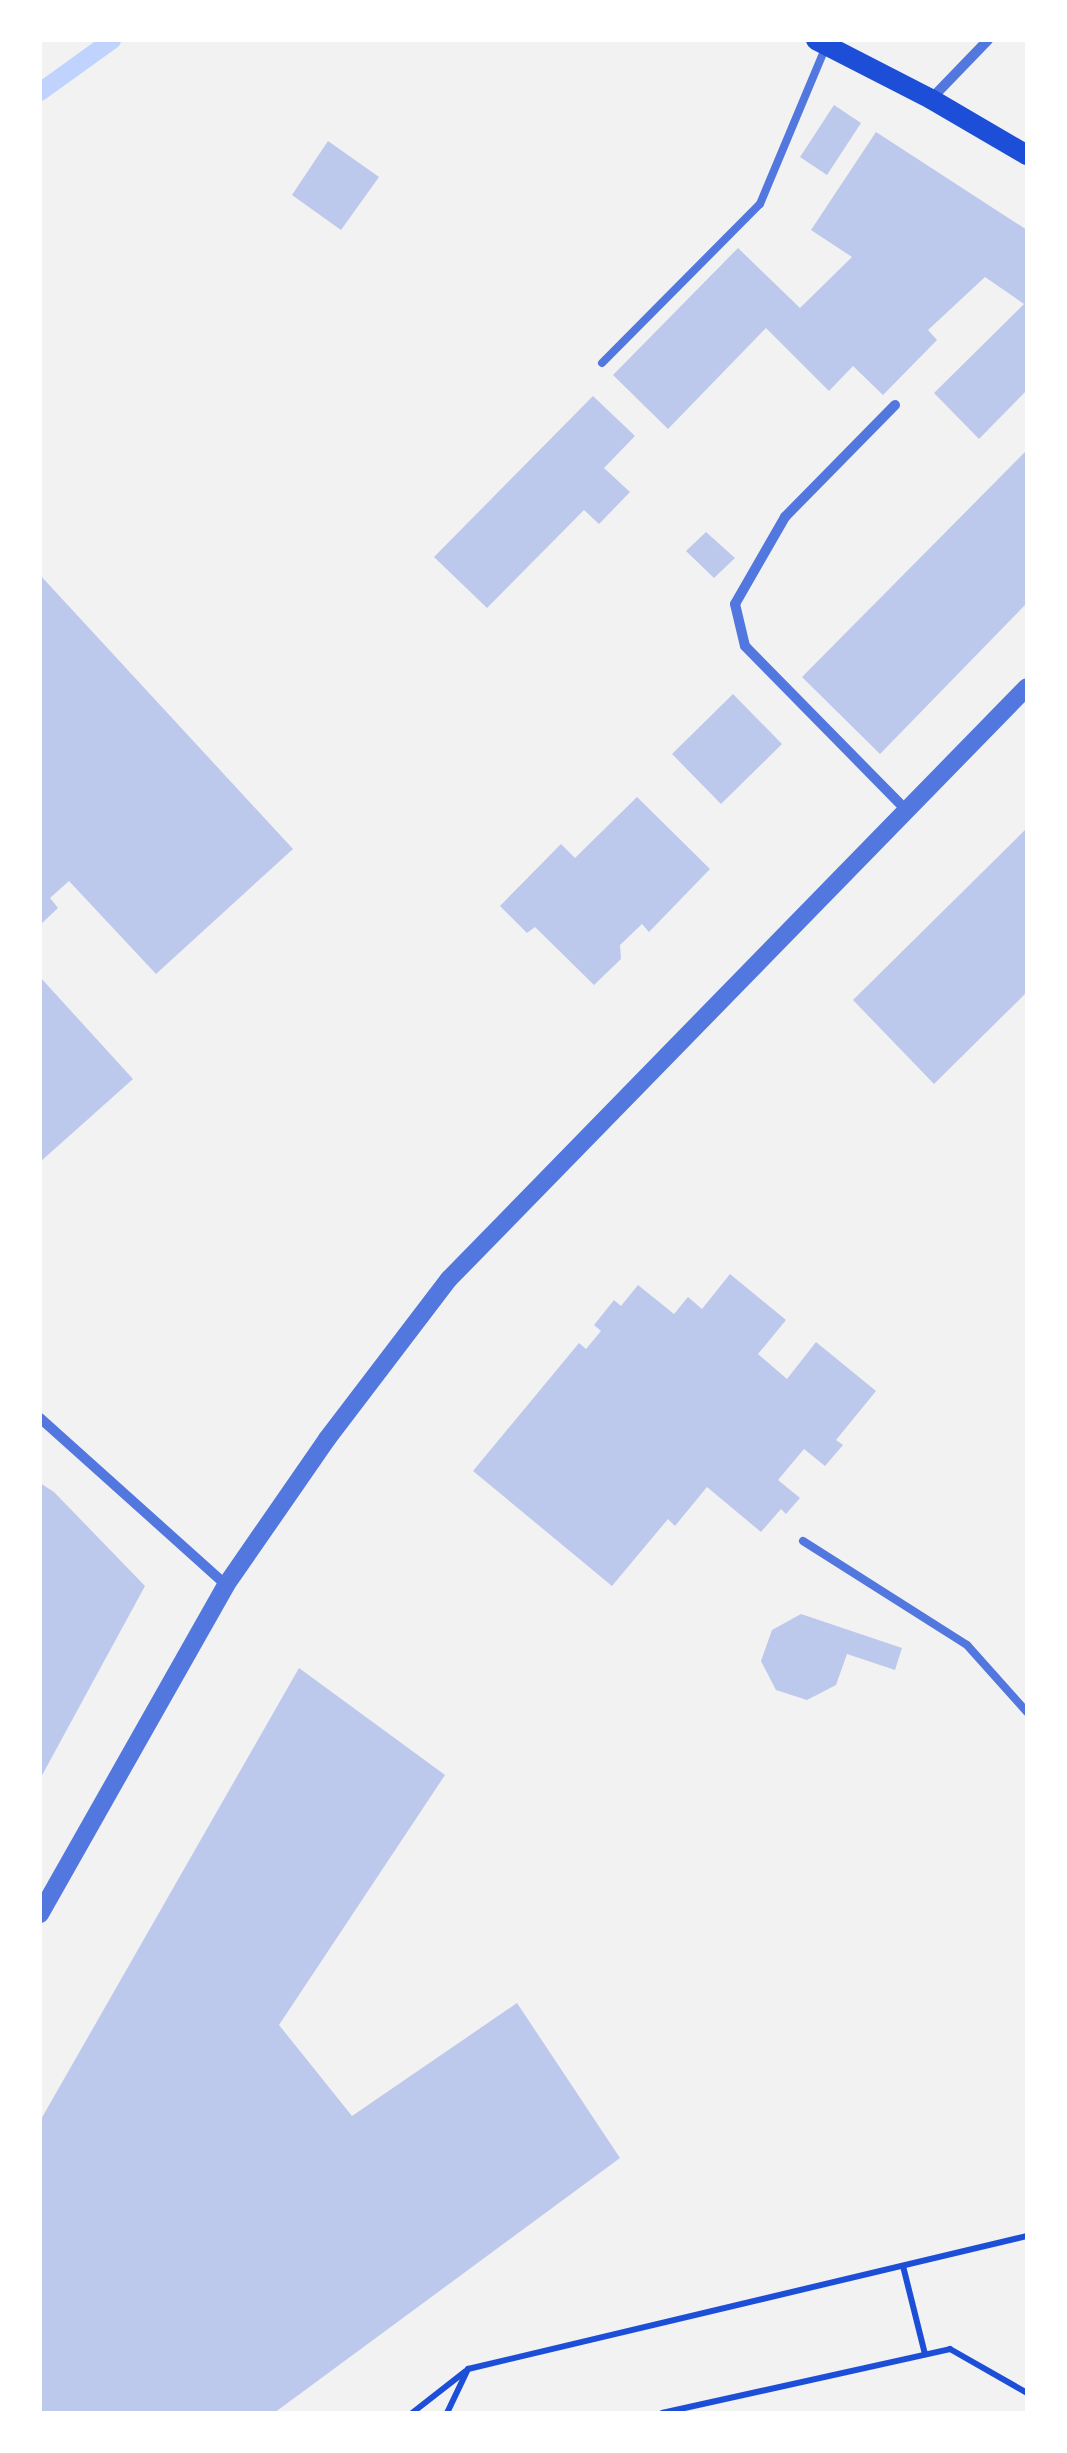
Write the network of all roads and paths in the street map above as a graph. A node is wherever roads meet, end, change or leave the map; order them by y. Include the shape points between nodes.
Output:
1 (988, 40) edge
2 (821, 43) edge
3 (931, 99) junction
4 (1027, 155) edge
5 (602, 363) dead end
6 (894, 405) dead end
7 (1027, 686) edge
8 (905, 809) junction
9 (40, 1418) edge
10 (803, 1541) dead end
11 (226, 1586) junction
12 (1027, 1712) edge
13 (40, 1914) edge
14 (1027, 2236) edge
15 (903, 2266) junction
16 (925, 2354) junction
17 (468, 2369) junction
18 (1027, 2393) edge
19 (412, 2413) edge
20 (447, 2413) edge
21 (662, 2413) edge

1 - 3 street
2 - 3 main road
2 - 5 lane via 760,204
3 - 4 main road
6 - 8 street via 786,518 735,604 744,646
7 - 8 street
8 - 11 street via 448,1279
9 - 11 street
10 - 12 lane via 967,1645
11 - 13 street
14 - 15 path
15 - 16 path
15 - 17 path
16 - 18 path via 950,2349
16 - 21 path
17 - 19 path
17 - 20 path

